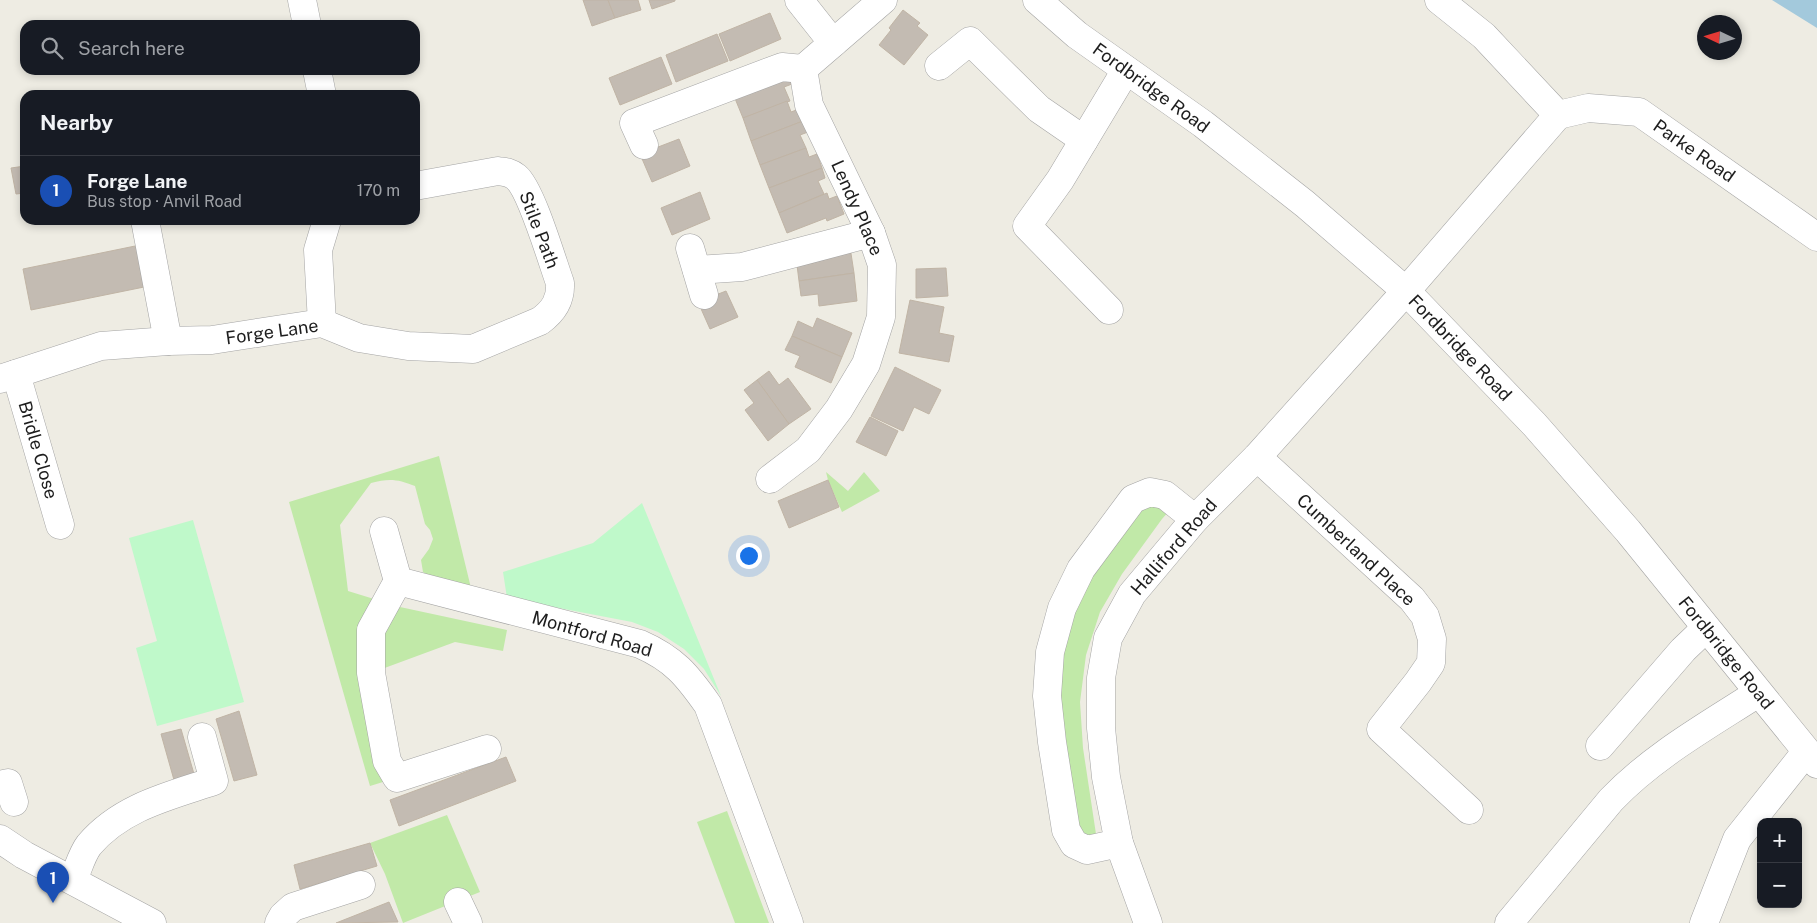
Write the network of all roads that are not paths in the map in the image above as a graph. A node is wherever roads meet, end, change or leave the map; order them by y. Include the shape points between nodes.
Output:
1 (302, 0) edge
2 (799, 0) edge
3 (884, 0) edge
4 (1037, 0) edge
5 (1439, 0) edge
6 (306, 20) edge
7 (832, 43) junction
8 (939, 66) dead end
9 (803, 69) junction
10 (1126, 70) junction
11 (318, 75) edge
12 (321, 90) edge
13 (1558, 115) junction
14 (1084, 140) junction
15 (644, 145) dead end
16 (420, 185) edge
17 (146, 225) edge
18 (326, 225) edge
19 (871, 233) junction
20 (1817, 236) edge
21 (697, 271) dead end
22 (1406, 291) junction
23 (1109, 310) dead end
24 (540, 321) joint
25 (322, 323) junction
26 (168, 341) junction
27 (8, 377) edge
28 (1257, 457) junction
29 (770, 479) dead end
30 (1195, 519) junction
31 (60, 524) dead end
32 (384, 531) dead end
33 (398, 581) junction
34 (1706, 628) junction
35 (1758, 693) junction
36 (202, 737) dead end
37 (1600, 746) dead end
38 (487, 749) dead end
39 (1811, 758) edge
40 (1469, 810) dead end
41 (0, 839) edge
42 (1119, 843) junction
43 (73, 880) junction
44 (361, 884) dead end
45 (152, 923) edge
46 (279, 923) edge
47 (789, 923) edge
48 (1148, 923) edge
49 (1510, 923) edge
50 (1704, 923) edge

1 - 6 street
2 - 7 street
3 - 7 street
4 - 10 street, Fordbridge Road via 1077,35
5 - 13 street via 1484,36
7 - 9 street
8 - 14 street via 970,41 1039,109
9 - 15 street via 782,66 634,123
9 - 19 street, Lendy Place via 809,105
10 - 14 street
10 - 22 street, Fordbridge Road via 1203,124 1305,204
11 - 12 street
13 - 20 street, Parke Road via 1588,108 1639,112
13 - 22 street
14 - 23 street via 1028,226
16 - 24 street, Stile Path via 498,171 517,177 528,194 560,283 556,304
17 - 26 street
18 - 25 street via 318,250
19 - 21 street via 742,267
19 - 29 street, Lendy Place via 882,265 881,317 866,364 839,409 808,450
22 - 28 street, Halliford Road
22 - 34 street, Fordbridge Road via 1534,424 1628,531
24 - 25 street, Forge Lane via 474,349 408,346 359,338
25 - 26 street, Forge Lane via 212,340
26 - 27 street, Forge Lane via 101,346
27 - 31 street, Bridle Close
28 - 30 street, Halliford Road
28 - 40 street, Cumberland Place via 1412,600 1424,616 1432,639 1430,663 1381,728
30 - 42 street, Halliford Road via 1132,594 1108,638 1101,678 1101,728 1106,777
30 - 42 street via 1165,495 1150,492 1133,499 1081,568 1062,608 1050,652 1047,696 1066,830 1074,844 1087,850
32 - 33 street
33 - 38 street via 371,630 371,673 387,761 396,778
33 - 47 street, Montford Road via 640,644 677,666 708,705
34 - 35 street, Fordbridge Road
34 - 37 street
35 - 39 street, Fordbridge Road
35 - 49 street via 1677,745 1628,782
36 - 43 street via 214,781 140,806 110,825 88,846
39 - 50 street via 1737,839
41 - 43 street via 24,856
42 - 48 street, Halliford Road
43 - 45 street
44 - 46 street via 293,908

